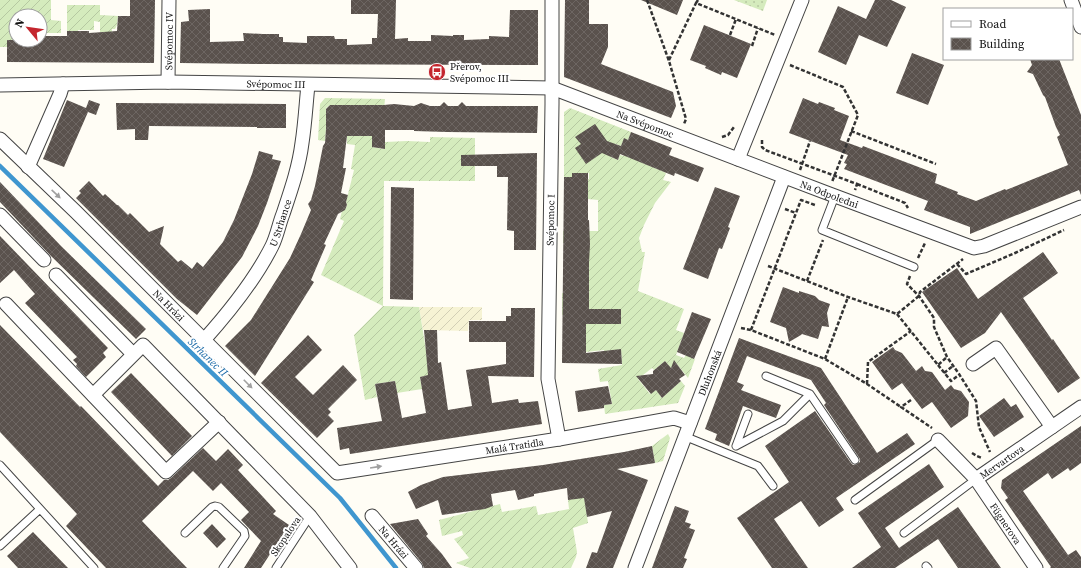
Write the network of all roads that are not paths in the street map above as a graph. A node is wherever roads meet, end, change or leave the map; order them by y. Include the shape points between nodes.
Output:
1 (169, 0) edge
2 (552, 0) edge
3 (802, 0) edge
4 (1071, 0) edge
5 (1081, 27) edge
6 (168, 82) junction
7 (63, 84) junction
8 (0, 85) edge
9 (308, 85) junction
10 (552, 88) junction
11 (0, 139) edge
12 (738, 159) junction
13 (28, 167) junction
14 (790, 179) junction
15 (831, 195) junction
16 (1081, 207) edge
17 (0, 215) edge
18 (44, 260) dead end
19 (914, 267) road end
20 (56, 275) dead end
21 (6, 304) dead end
22 (204, 340) junction
23 (134, 354) junction
24 (973, 364) dead end
25 (766, 376) dead end
26 (810, 394) junction
27 (93, 395) junction
28 (1081, 407) edge
29 (748, 414) dead end
30 (219, 422) junction
31 (690, 423) junction
32 (1052, 427) junction
33 (684, 436) junction
34 (559, 439) junction
35 (938, 440) joint
36 (736, 446) junction
37 (733, 456) junction
38 (855, 460) dead end
39 (0, 465) edge
40 (337, 473) joint
41 (976, 479) junction
42 (773, 486) dead end
43 (855, 500) dead end
44 (40, 509) junction
45 (310, 516) junction
46 (372, 516) dead end
47 (185, 533) dead end
48 (904, 533) dead end
49 (0, 546) edge
50 (94, 568) edge
51 (223, 568) edge
52 (276, 568) edge
53 (350, 568) edge
54 (416, 568) edge
55 (635, 568) edge
56 (1036, 568) edge

1 - 6 street, Svépomoc IV
2 - 10 street, Svépomoc I
3 - 12 street
4 - 5 street
6 - 7 street, Svépomoc III
6 - 9 street, Svépomoc III
7 - 8 street, Svépomoc III
7 - 13 street
9 - 10 street, Svépomoc III
9 - 22 street, U Strhance via 297,168 272,245 236,303
10 - 12 street, Na Svépomoc
10 - 34 street, Svépomoc I via 548,379
11 - 13 street, Na Hrázi
12 - 14 street, Na Odpoledni
13 -> 22 street, Na Hrázi
14 - 15 street, Na Odpoledni
14 - 31 street, Dluhonská via 727,325
15 - 16 street, Na Odpoledni via 974,248
15 - 19 lane via 822,230
17 - 18 street
20 - 23 street
21 - 27 street
22 -> 40 street, Na Hrázi
23 - 27 street
23 - 30 street via 143,345
24 - 32 street via 996,348
25 - 26 lane
26 - 36 lane via 783,421
26 - 38 lane
27 - 30 street via 166,472
28 - 32 street, Mervartova
29 - 36 lane
30 - 45 street
31 - 33 street, Dluhonská
31 - 34 street, Malá Tratidla via 674,418
32 - 41 street, Mervartova
33 - 37 lane
33 - 55 street, Dluhonská
40 -> 34 street, Malá Tratidla
35 - 41 street, Mervartova
35 - 43 lane
36 - 37 lane
37 - 42 lane via 758,466
39 - 44 lane
41 - 48 lane
41 - 56 street, Fügnerova
44 - 49 lane
44 - 50 lane
45 - 52 lane, Skopalova
45 - 53 street
46 - 54 street, Na Hrázi
47 - 51 lane via 212,507 220,507 245,533

